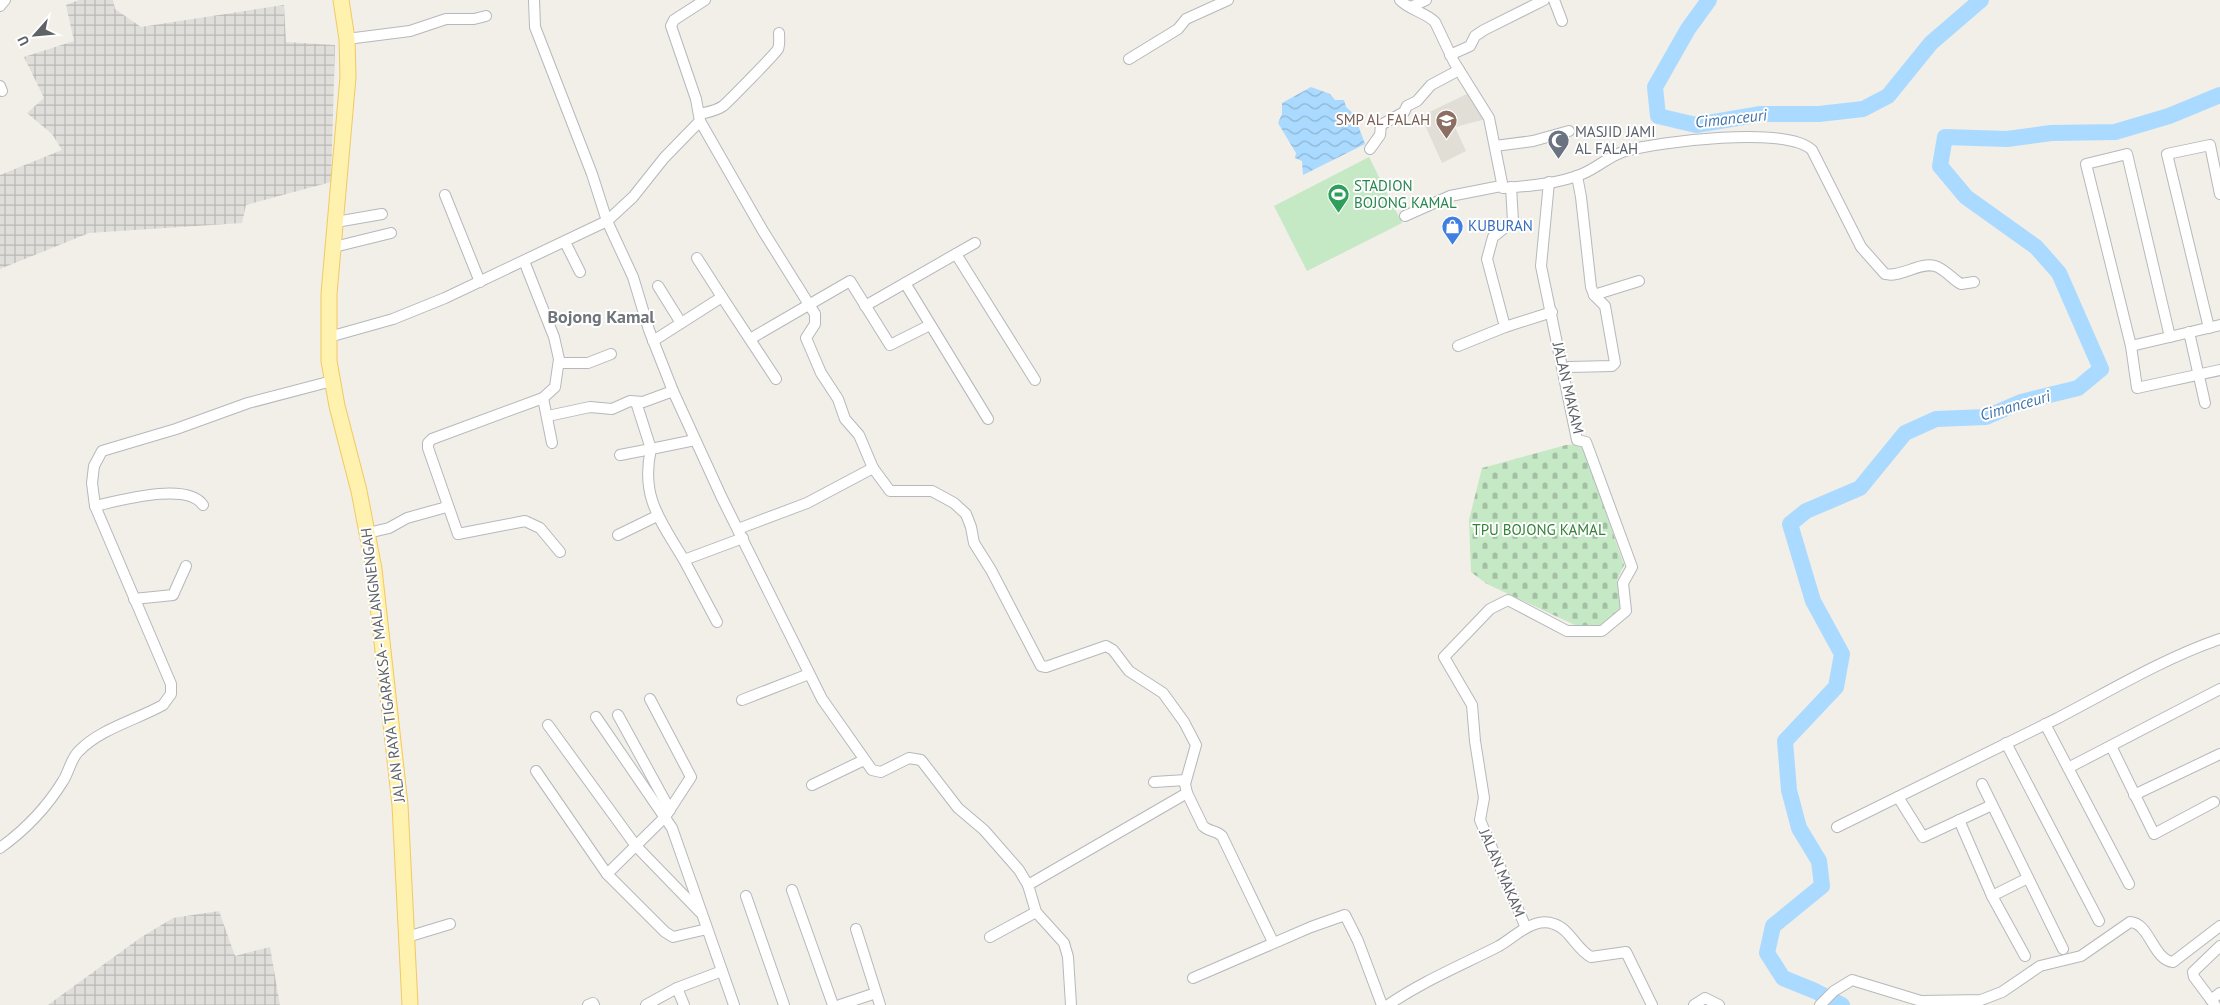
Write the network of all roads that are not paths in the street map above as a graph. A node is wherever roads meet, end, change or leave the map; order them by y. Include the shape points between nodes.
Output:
1 (5, 0) edge
2 (341, 0) edge
3 (534, 0) edge
4 (705, 0) edge
5 (1228, 0) edge
6 (1400, 0) edge
7 (1426, 0) edge
8 (1544, 0) edge
9 (1554, 0) edge
10 (0, 6) edge
11 (1410, 7) junction
12 (486, 16) dead end
13 (1562, 21) dead end
14 (779, 33) dead end
15 (347, 39) junction
16 (1450, 55) junction
17 (1129, 59) dead end
18 (1459, 70) junction
19 (700, 118) junction
20 (1569, 131) dead end
21 (1495, 146) junction
22 (1370, 148) dead end
23 (1577, 176) junction
24 (1549, 182) junction
25 (1506, 187) junction
26 (2220, 194) edge
27 (445, 195) dead end
28 (382, 214) dead end
29 (1404, 216) dead end
30 (607, 221) junction
31 (336, 222) junction
32 (391, 233) dead end
33 (566, 242) junction
34 (975, 243) dead end
35 (334, 247) junction
36 (956, 254) junction
37 (697, 258) dead end
38 (524, 261) junction
39 (580, 272) dead end
40 (1639, 281) dead end
41 (480, 282) junction
42 (1974, 282) dead end
43 (905, 283) junction
44 (658, 286) dead end
45 (1594, 294) junction
46 (722, 297) junction
47 (809, 304) junction
48 (865, 306) junction
49 (1552, 312) junction
50 (681, 323) junction
51 (930, 324) junction
52 (2220, 325) edge
53 (1505, 327) junction
54 (2209, 328) junction
55 (2189, 332) junction
56 (329, 337) junction
57 (2170, 337) junction
58 (750, 339) junction
59 (653, 341) junction
60 (1458, 346) dead end
61 (2131, 346) junction
62 (611, 354) dead end
63 (559, 363) junction
64 (1569, 367) dead end
65 (2220, 370) edge
66 (2199, 374) junction
67 (776, 379) dead end
68 (1034, 380) dead end
69 (332, 381) junction
70 (673, 391) junction
71 (543, 398) junction
72 (636, 402) junction
73 (2205, 403) dead end
74 (548, 416) junction
75 (988, 419) dead end
76 (695, 440) junction
77 (552, 443) dead end
78 (651, 449) junction
79 (620, 455) dead end
80 (873, 468) junction
81 (202, 505) dead end
82 (447, 505) junction
83 (95, 506) junction
84 (657, 516) junction
85 (368, 533) junction
86 (740, 533) junction
87 (618, 535) dead end
88 (560, 552) dead end
89 (684, 560) junction
90 (186, 566) dead end
91 (134, 599) junction
92 (717, 622) dead end
93 (2220, 639) edge
94 (809, 674) junction
95 (2220, 689) edge
96 (650, 699) dead end
97 (742, 700) dead end
98 (618, 714) dead end
99 (596, 717) dead end
100 (2045, 724) junction
101 (548, 725) dead end
102 (2006, 743) junction
103 (2111, 746) junction
104 (2220, 754) edge
105 (864, 760) junction
106 (2068, 768) junction
107 (536, 771) dead end
108 (1186, 780) junction
109 (1154, 782) dead end
110 (1982, 784) dead end
111 (812, 785) dead end
112 (1188, 793) junction
113 (2134, 795) junction
114 (1898, 797) junction
115 (2214, 802) dead end
116 (1992, 805) junction
117 (667, 813) junction
118 (1959, 820) junction
119 (1838, 827) dead end
120 (636, 846) junction
121 (0, 848) edge
122 (608, 874) junction
123 (2028, 878) junction
124 (2129, 884) dead end
125 (1028, 885) junction
126 (792, 890) dead end
127 (746, 896) dead end
128 (1992, 896) junction
129 (1036, 912) junction
130 (702, 915) junction
131 (2099, 921) dead end
132 (450, 924) dead end
133 (2220, 926) edge
134 (707, 928) junction
135 (1526, 928) junction
136 (856, 929) dead end
137 (407, 937) junction
138 (990, 937) dead end
139 (1273, 942) junction
140 (2220, 946) edge
141 (2063, 949) dead end
142 (2025, 956) dead end
143 (722, 971) junction
144 (1193, 978) dead end
145 (677, 988) junction
146 (876, 993) junction
147 (2220, 993) edge
148 (2213, 1003) edge
149 (1821, 1004) edge
150 (410, 1005) edge
151 (588, 1005) edge
152 (594, 1005) edge
153 (646, 1005) edge
154 (684, 1005) edge
155 (734, 1005) edge
156 (784, 1005) edge
157 (833, 1005) edge
158 (840, 1005) edge
159 (880, 1005) edge
160 (1071, 1005) edge
161 (1382, 1005) edge
162 (1388, 1005) edge
163 (1652, 1005) edge
164 (1694, 1005) edge
165 (1719, 1005) edge

1 - 10 street
2 - 15 main road, JALAN RAYA TIGARAKSA - MALANGNENGAH
3 - 30 street via 535,27
4 - 19 street via 674,20 671,26 687,68
5 - 17 street via 1186,18 1178,28
6 - 11 street
7 - 11 street
8 - 16 street via 1484,30 1475,36 1470,46
9 - 13 street
11 - 16 street via 1435,22
12 - 15 street via 446,19 410,31
14 - 19 street via 779,46 775,53 735,95
15 - 31 main road, JALAN RAYA TIGARAKSA - MALANGNENGAH via 348,77
16 - 18 street
18 - 21 street via 1489,118
18 - 22 street via 1431,85 1404,112 1381,125 1380,135
19 - 30 street via 633,197
19 - 47 street via 763,232
20 - 21 street via 1533,142
21 - 25 street
23 - 24 street
23 - 42 street via 1617,154 1656,146 1735,136 1777,138 1812,150 1861,247 1885,274 1936,266 1961,284
23 - 45 street via 1589,277
24 - 25 street
24 - 49 street, JALAN MAKAM via 1541,266
25 - 29 street via 1450,196
25 - 53 street via 1513,221 1493,237 1487,260
26 - 54 street via 2210,145 2167,154
27 - 41 street
28 - 31 street
30 - 33 street
30 - 59 street via 633,277
31 - 35 main road, JALAN RAYA TIGARAKSA - MALANGNENGAH
32 - 35 street
33 - 38 street
33 - 39 street
34 - 36 street
35 - 56 main road, JALAN RAYA TIGARAKSA - MALANGNENGAH via 328,294
36 - 43 street
36 - 68 street
37 - 46 street
38 - 41 street
38 - 63 street via 554,337
40 - 45 street
41 - 56 street via 393,319
43 - 48 street
43 - 51 street
44 - 50 street
45 - 64 street via 1605,306 1615,363 1612,366
46 - 50 street
46 - 58 street
47 - 48 street via 850,281
47 - 58 street
47 - 80 street via 816,319 806,338 810,349
48 - 51 street via 890,345
49 - 53 street
49 - 135 street, JALAN MAKAM via 1577,440 1586,442 1632,567 1623,583 1626,612 1602,631 1567,631 1508,600 1490,609 1444,657 1472,705 1484,798 1480,820
50 - 59 street
51 - 75 street
52 - 54 street
53 - 60 street
54 - 55 street
55 - 57 street
55 - 66 street
56 - 69 main road, JALAN RAYA TIGARAKSA - MALANGNENGAH
57 - 61 street
57 - 61 street via 2127,154 2086,164
58 - 67 street
59 - 70 street
61 - 66 street via 2137,388
62 - 63 street via 588,362
63 - 71 street via 555,388
65 - 66 street
66 - 73 street
69 - 83 street via 248,403 102,451 94,466
69 - 85 main road, JALAN RAYA TIGARAKSA - MALANGNENGAH
70 - 72 street
70 - 76 street
71 - 74 street
71 - 82 street via 430,441 428,448 448,500
72 - 74 street via 630,401 612,409 590,407
72 - 78 street
74 - 77 street
76 - 78 street
76 - 86 street
78 - 79 street
78 - 84 street via 650,492
80 - 86 street
80 - 108 street via 890,491 932,491 952,501 966,514 974,543 1041,666 1106,646 1114,650 1129,671 1162,693 1184,722 1196,745
81 - 83 street via 188,496 154,494
82 - 85 street
82 - 88 street via 459,534 525,521 540,528
83 - 91 street
84 - 87 street
84 - 89 street
85 - 137 main road, JALAN RAYA TIGARAKSA - MALANGNENGAH via 400,805
86 - 89 street
86 - 94 street
89 - 92 street
90 - 91 street via 173,595
91 - 121 street via 172,684 171,694 163,705 87,743 76,753 64,780 48,803 15,838
93 - 100 street via 2126,681
94 - 97 street
94 - 105 street via 822,699
95 - 103 street
96 - 117 street via 691,777
98 - 117 street
99 - 117 street
100 - 102 street
100 - 106 street
101 - 120 street
102 - 114 street
102 - 131 street
103 - 106 street
103 - 113 street
104 - 113 street
105 - 111 street
105 - 125 street via 872,770 881,772 908,758 921,760 958,808 1003,851
106 - 124 street
107 - 122 street
108 - 109 street
108 - 112 street
110 - 116 street
112 - 125 street
112 - 139 street via 1207,830 1219,832 1222,836
113 - 115 street via 2154,834
114 - 118 street via 1922,837
114 - 119 street
116 - 118 street
116 - 123 street
117 - 120 street
117 - 130 street
118 - 128 street
120 - 122 street
120 - 130 street
122 - 134 street via 673,937
123 - 128 street
123 - 141 street
125 - 129 street
126 - 157 street
127 - 156 street
128 - 142 street
129 - 138 street
129 - 160 street via 1067,949
130 - 134 street
132 - 137 street
133 - 149 street via 2172,962 2164,959 2138,924 2130,922 2081,956 2040,966 2002,992 1981,1000 1921,1000 1852,980
134 - 143 street
135 - 162 street
135 - 163 street via 1536,923 1554,924 1591,957 1626,952
136 - 146 street
137 - 150 main road, JALAN RAYA TIGARAKSA - MALANGNENGAH
139 - 144 street
139 - 161 street via 1345,915
140 - 148 street via 2193,972
143 - 145 street
143 - 155 street
145 - 153 street
145 - 154 street
146 - 158 street
146 - 159 street
147 - 148 street
151 - 152 street
164 - 165 street via 1706,998

